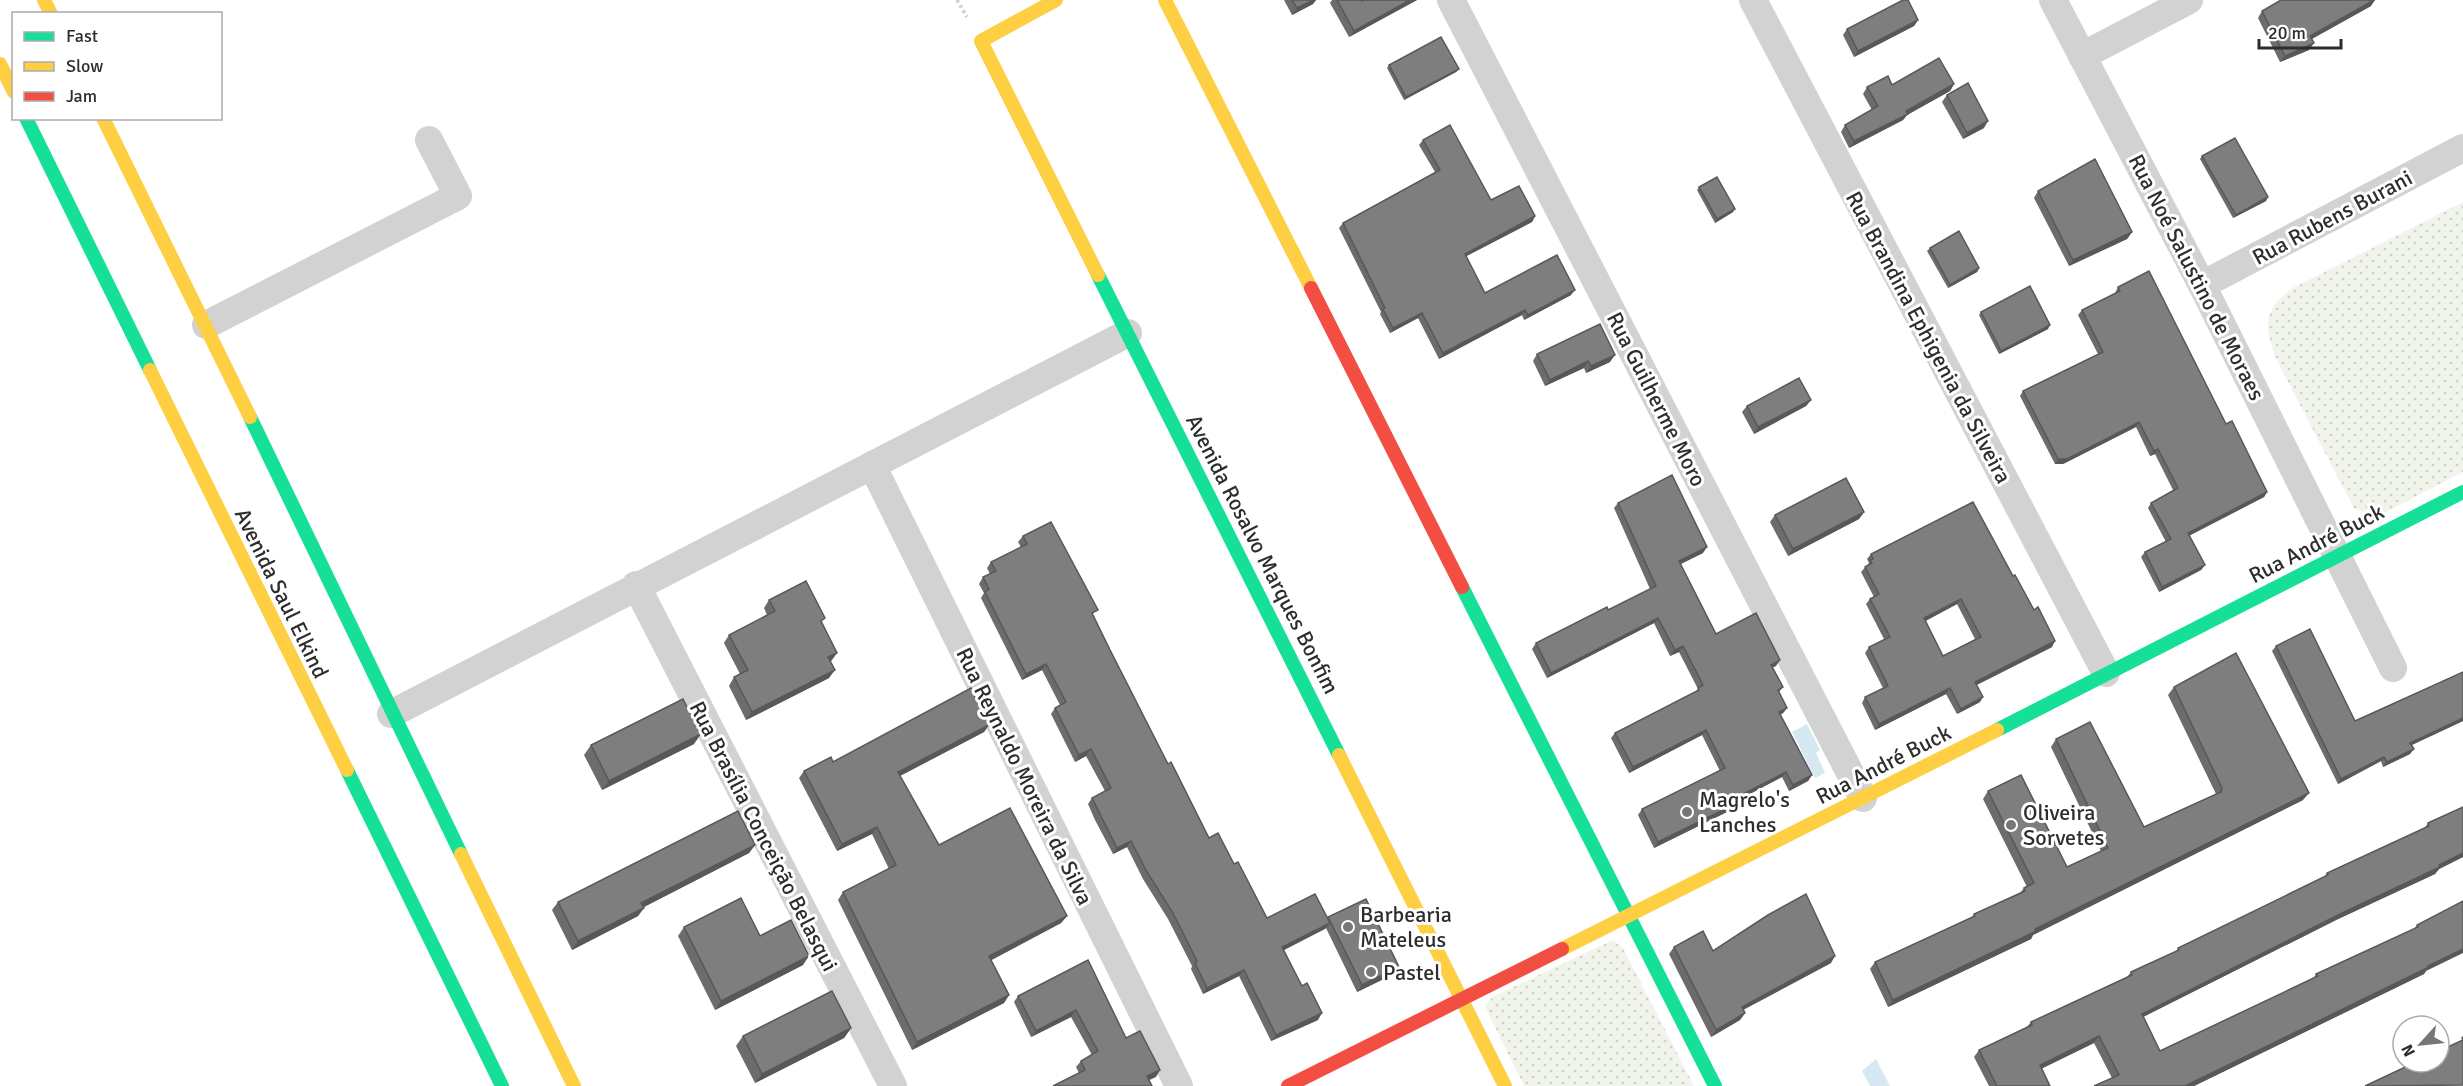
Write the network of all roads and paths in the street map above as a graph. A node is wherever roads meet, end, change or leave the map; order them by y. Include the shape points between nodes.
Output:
1 (1056, 0) edge
2 (1165, 0) edge
3 (1451, 0) edge
4 (1752, 0) edge
5 (2053, 0) edge
6 (2189, 0) edge
7 (2082, 56) junction
8 (0, 64) edge
9 (12, 88) edge
10 (27, 120) edge
11 (104, 120) edge
12 (429, 140) dead end
13 (2463, 148) edge
14 (2202, 285) junction
15 (206, 325) junction
16 (1128, 333) junction
17 (872, 465) junction
18 (2463, 492) edge
19 (2338, 555) junction
20 (636, 585) junction
21 (2394, 668) dead end
22 (2106, 673) junction
23 (391, 714) junction
24 (1863, 798) junction
25 (1627, 916) junction
26 (1463, 998) junction
27 (502, 1086) edge
28 (574, 1086) edge
29 (893, 1086) edge
30 (1179, 1086) edge
31 (1288, 1086) edge
32 (1505, 1086) edge
33 (1715, 1086) edge

1 - 16 street, Avenida Rosalvo Marques Bonfim via 981,41
2 - 25 street
3 - 24 street, Rua Guilherme Moro
4 - 22 street, Rua Brandina Ephigenia da Silveira
5 - 7 street, Rua Noé Salustino de Moraes
6 - 7 street
7 - 14 street, Rua Noé Salustino de Moraes
8 - 9 street
10 - 27 street, Avenida Saul Elkind
11 - 15 street, Avenida Saul Elkind
12 - 15 street via 458,196
13 - 14 street, Rua Rubens Burani
14 - 19 street, Rua Noé Salustino de Moraes
15 - 23 street, Avenida Saul Elkind
16 - 17 street
16 - 26 street, Avenida Rosalvo Marques Bonfim
17 - 20 street
17 - 30 street, Rua Reynaldo Moreira da Silva
18 - 19 street, Rua André Buck
19 - 21 street, Rua Noé Salustino de Moraes
19 - 22 street, Rua André Buck
20 - 23 street
20 - 29 street, Rua Brasília Conceição Belasqui
22 - 24 street, Rua André Buck
23 - 28 street, Avenida Saul Elkind
24 - 25 street, Rua André Buck
25 - 26 street, Rua André Buck
25 - 33 street
26 - 31 street, Rua André Buck
26 - 32 street, Avenida Rosalvo Marques Bonfim

